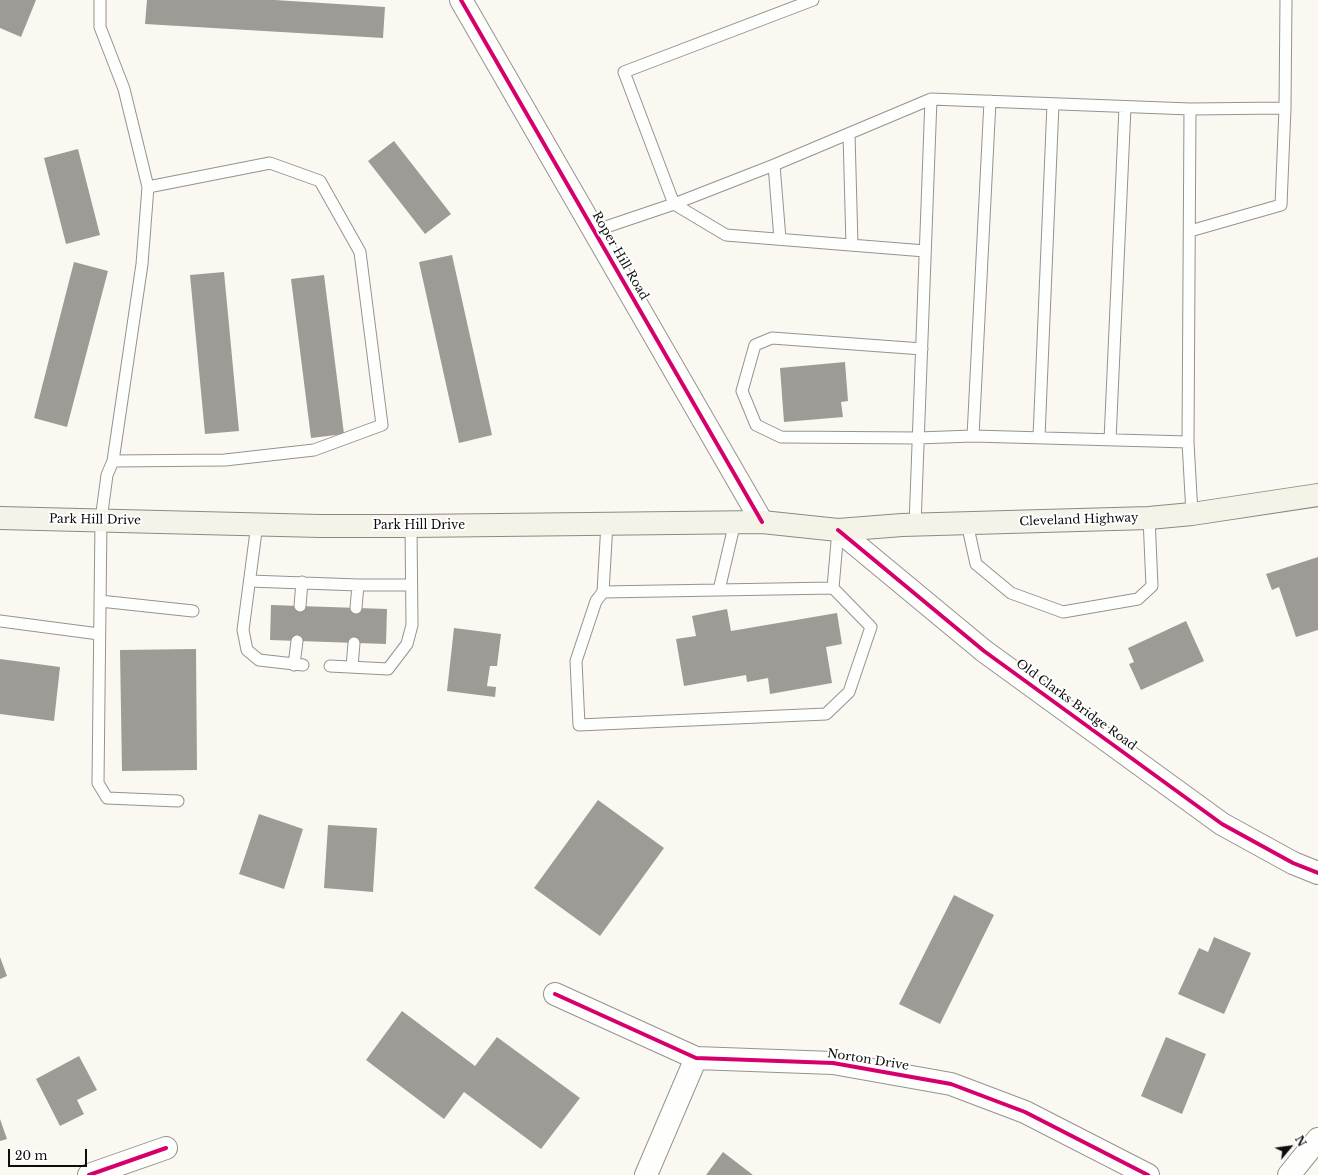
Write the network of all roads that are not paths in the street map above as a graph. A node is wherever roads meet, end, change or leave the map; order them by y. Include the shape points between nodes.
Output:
1 (100, 0) edge
2 (461, 0) edge
3 (813, 0) edge
4 (1286, 0) edge
5 (931, 99) junction
6 (990, 101) junction
7 (1054, 104) junction
8 (1125, 107) junction
9 (1285, 108) junction
10 (1190, 109) junction
11 (849, 134) junction
12 (774, 165) junction
13 (148, 187) junction
14 (674, 204) junction
15 (1190, 231) junction
16 (594, 232) junction
17 (780, 239) junction
18 (852, 245) junction
19 (925, 251) junction
20 (922, 349) junction
21 (973, 436) junction
22 (1039, 437) junction
23 (918, 438) junction
24 (1110, 440) junction
25 (1188, 442) junction
26 (113, 461) junction
27 (1318, 495) edge
28 (1192, 514) junction
29 (0, 518) edge
30 (1148, 518) junction
31 (101, 520) junction
32 (735, 522) junction
33 (762, 522) junction
34 (607, 523) junction
35 (257, 524) junction
36 (966, 524) junction
37 (915, 525) junction
38 (411, 526) junction
39 (838, 530) junction
40 (250, 581) junction
41 (302, 582) junction
42 (358, 585) junction
43 (411, 585) junction
44 (833, 588) junction
45 (719, 590) junction
46 (603, 592) junction
47 (100, 602) junction
48 (300, 606) dead end
49 (356, 608) dead end
50 (194, 611) dead end
51 (0, 621) edge
52 (100, 634) junction
53 (297, 641) dead end
54 (354, 643) dead end
55 (330, 666) dead end
56 (352, 667) junction
57 (178, 801) dead end
58 (1318, 873) edge
59 (555, 994) dead end
60 (696, 1058) junction
61 (1318, 1139) edge
62 (166, 1148) dead end
63 (89, 1175) edge
64 (646, 1175) edge
65 (1148, 1175) edge
66 (1289, 1175) edge

1 - 13 lane via 100,27 124,89
2 - 16 street, Roper Hill Road
3 - 14 lane via 624,72
4 - 9 lane
5 - 6 lane
5 - 11 lane
5 - 19 lane
6 - 7 lane
6 - 21 lane
7 - 8 lane
7 - 22 lane
8 - 10 lane
8 - 24 lane
9 - 10 lane
9 - 15 lane via 1281,205
10 - 15 lane
11 - 12 lane
11 - 18 lane
12 - 14 lane
12 - 17 lane
13 - 26 lane via 142,264
13 - 26 lane via 270,163 320,181 360,252 382,425 314,450 225,460
14 - 16 lane
14 - 17 lane via 726,235
15 - 25 lane
16 - 33 street, Roper Hill Road
17 - 18 lane
18 - 19 lane
19 - 20 lane
20 - 23 lane
20 - 23 lane via 772,338 755,345 742,392 756,425 781,437
21 - 22 lane
21 - 23 lane
22 - 24 lane
23 - 37 lane
24 - 25 lane
25 - 28 lane
26 - 31 lane via 107,475
27 - 28 main road, Cleveland Highway
28 - 30 main road, Cleveland Highway
29 - 31 main road, Park Hill Drive
30 - 36 main road, Cleveland Highway
30 - 36 lane via 1152,586 1138,599 1063,612 1011,593 976,564
31 - 35 main road, Park Hill Drive
31 - 47 lane
32 - 33 main road, Park Hill Drive
32 - 34 main road, Park Hill Drive
32 - 45 lane
33 - 39 main road, Park Hill Drive
34 - 38 main road, Park Hill Drive
34 - 46 lane
35 - 38 main road, Park Hill Drive
35 - 40 lane
36 - 37 main road, Cleveland Highway
37 - 39 main road, Cleveland Highway
38 - 43 lane
39 - 44 lane
39 - 58 street, Old Clarks Bridge Road via 984,651 1222,824 1293,863
40 - 41 lane
40 - 53 lane via 244,630 247,650 259,660 299,665
41 - 42 lane
41 - 48 lane
42 - 43 lane
42 - 49 lane
43 - 56 lane via 412,625 407,644 388,669
44 - 45 lane
44 - 46 lane via 871,627 849,692 826,714 579,725 576,661 596,602
45 - 46 lane
47 - 50 lane
47 - 52 lane
51 - 52 lane
52 - 57 lane via 98,782 107,798
54 - 56 lane
55 - 56 lane
59 - 60 street, Norton Drive
60 - 64 street
60 - 65 street, Norton Drive via 833,1063 951,1084 1025,1112
61 - 66 street
62 - 63 street

